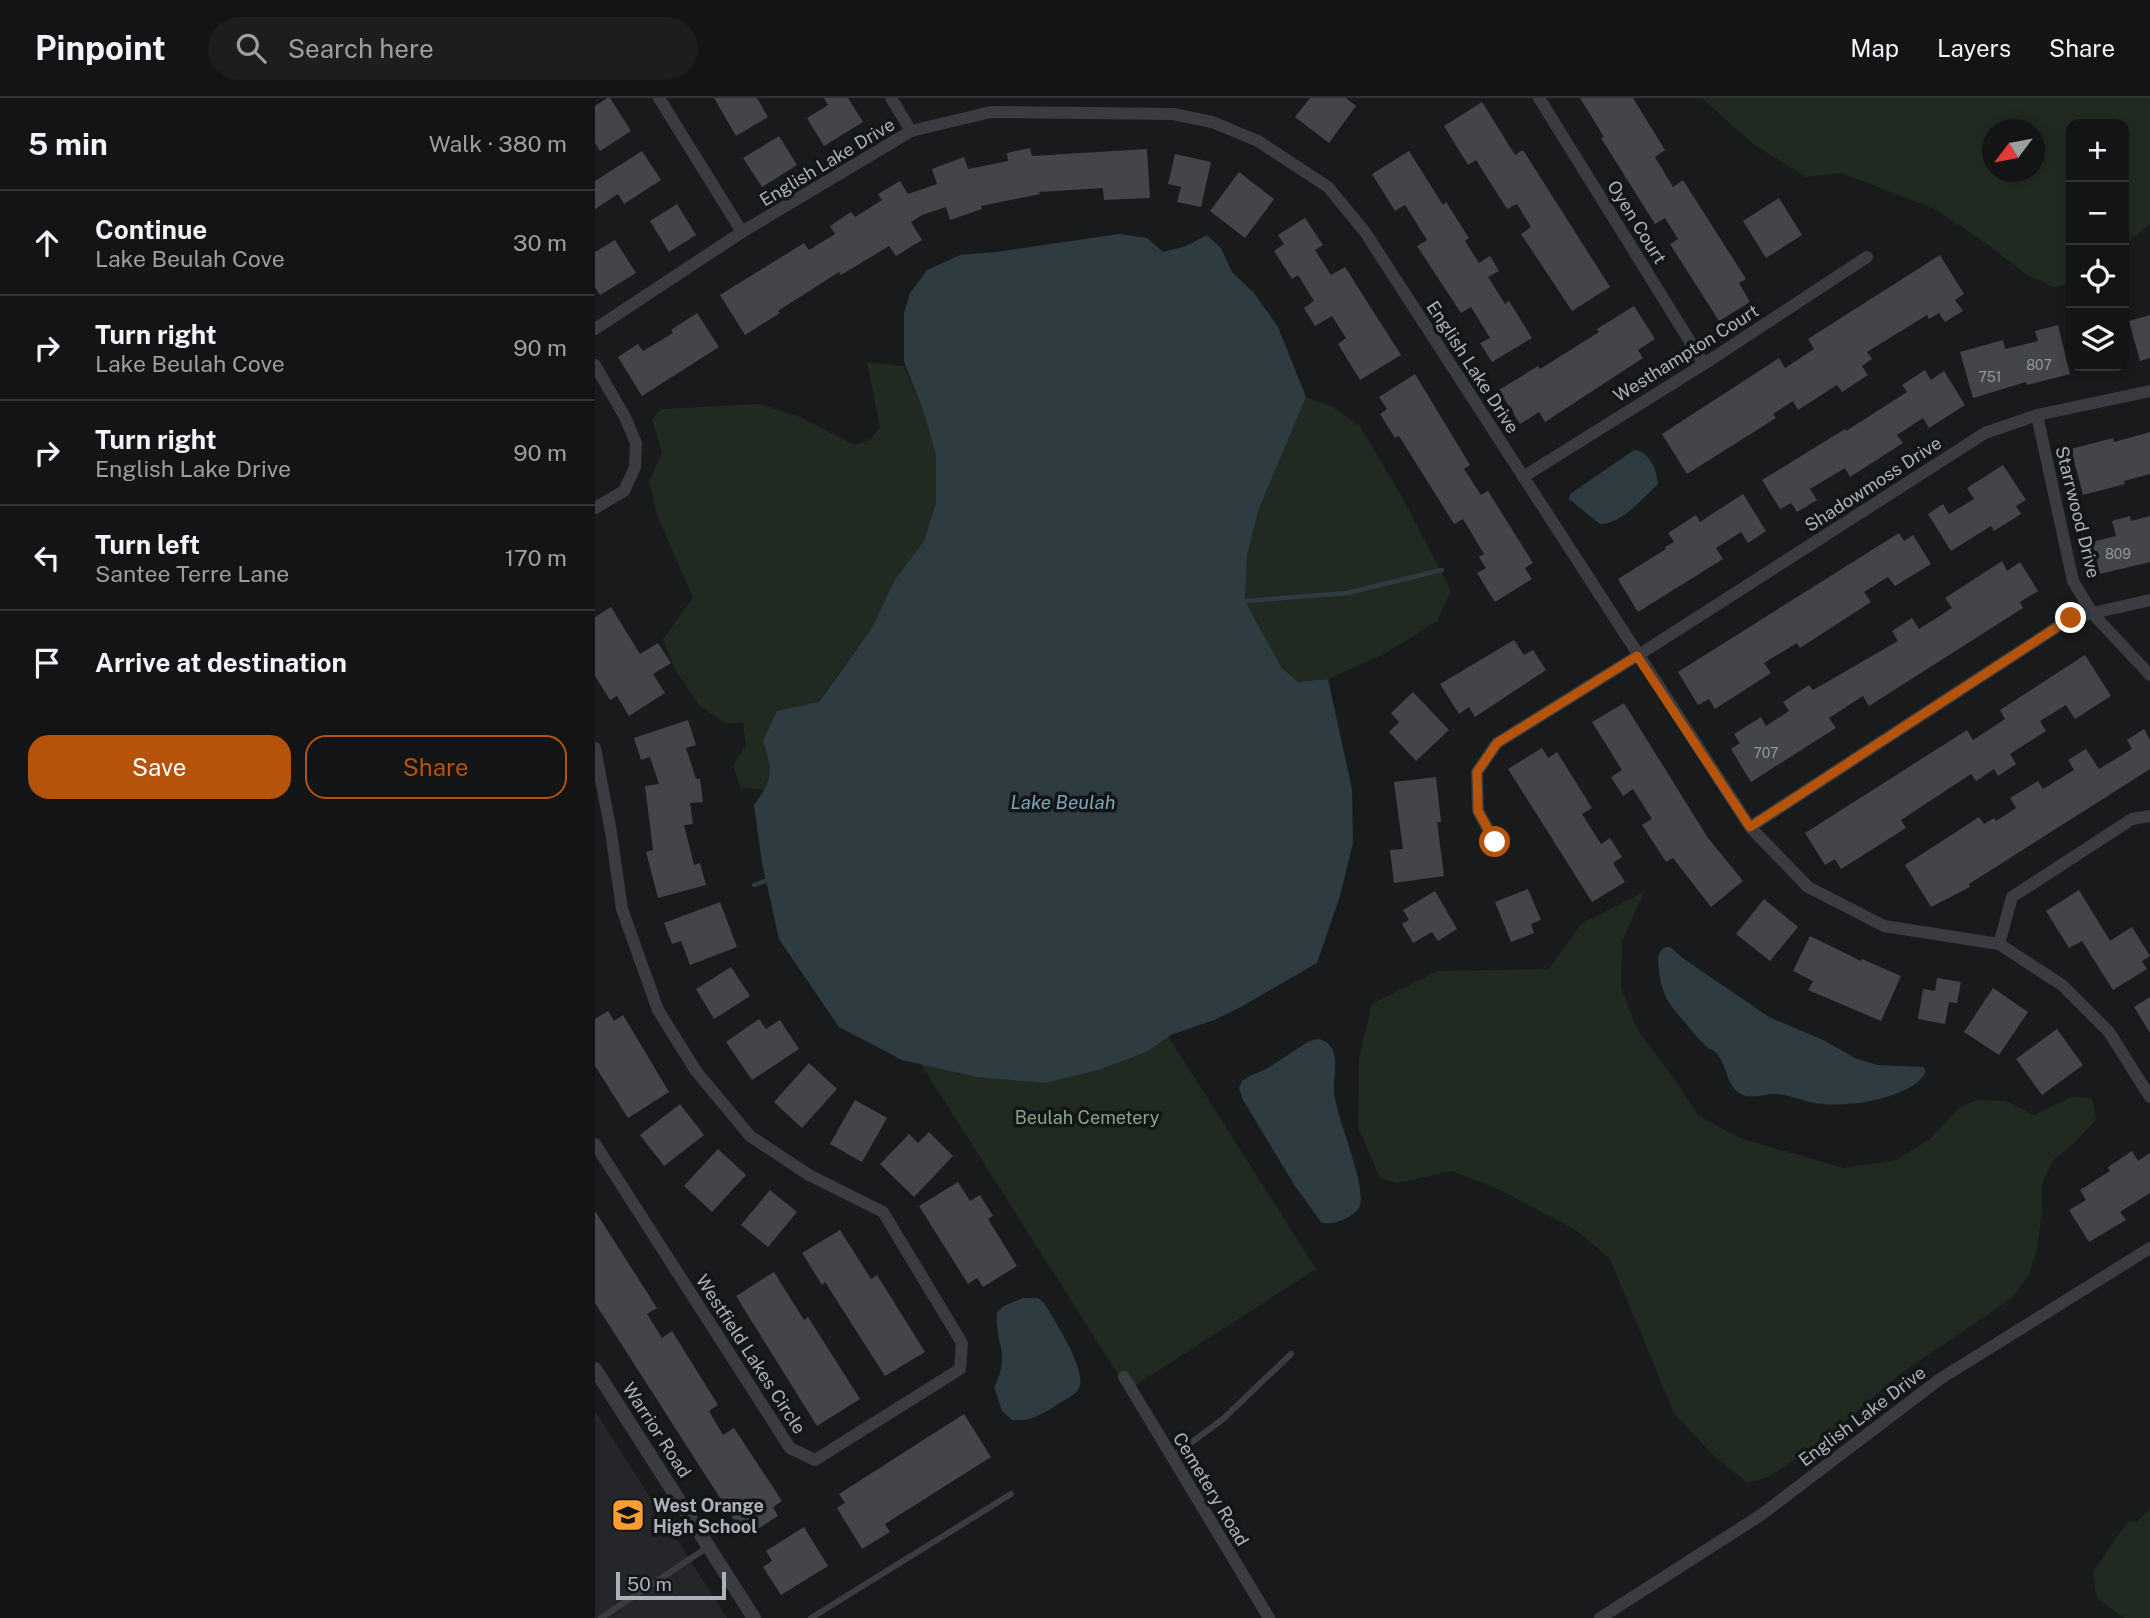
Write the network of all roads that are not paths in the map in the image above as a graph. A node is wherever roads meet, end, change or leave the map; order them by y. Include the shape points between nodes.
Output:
1 (659, 98) edge
2 (891, 98) edge
3 (1539, 98) edge
4 (911, 131) junction
5 (742, 232) junction
6 (1867, 257) dead end
7 (595, 329) edge
8 (1704, 363) junction
9 (595, 365) edge
10 (2150, 391) edge
11 (2037, 415) junction
12 (1523, 477) junction
13 (595, 508) edge
14 (2150, 600) edge
15 (2091, 614) junction
16 (1637, 656) junction
17 (2150, 675) edge
18 (595, 748) edge
19 (2150, 816) edge
20 (1750, 827) junction
21 (1495, 842) dead end
22 (1999, 944) junction
23 (2150, 1097) edge
24 (595, 1144) edge
25 (2150, 1248) edge
26 (1291, 1354) dead end
27 (595, 1369) edge
28 (1124, 1377) dead end
29 (1172, 1457) junction
30 (1011, 1494) dead end
31 (708, 1547) junction
32 (601, 1618) edge
33 (754, 1618) edge
34 (811, 1618) edge
35 (1269, 1618) edge
36 (1599, 1618) edge

1 - 5 street
2 - 4 street
3 - 8 street, Oyen Court
4 - 5 street, English Lake Drive
4 - 12 street, English Lake Drive via 991,112 1173,114 1212,122 1258,141 1328,187 1365,232
5 - 7 street, English Lake Drive
6 - 8 street, Westhampton Court
8 - 12 street, Westhampton Court
9 - 13 street via 636,443 635,467 624,491
10 - 11 street, Shadowmoss Drive
11 - 15 street, Starrwood Drive via 2074,581
11 - 16 street, Shadowmoss Drive via 1985,433
12 - 16 street, English Lake Drive
14 - 15 street
15 - 17 street, Starrwood Drive
15 - 20 street via 2071,618
16 - 20 street, English Lake Drive
16 - 21 street, Shadowmoss Drive via 1497,743 1477,772 1478,811
18 - 24 street, Westfield Lakes Circle via 622,909 658,1010 696,1071 750,1136 809,1175 883,1212 962,1343 960,1369 815,1460 790,1448
19 - 22 street via 2132,819 2012,897
20 - 22 street, English Lake Drive via 1808,887 1884,926
22 - 23 street, English Lake Drive via 2062,985 2109,1032
25 - 36 street, English Lake Drive via 1940,1379 1761,1515
26 - 29 lane via 1223,1419
27 - 31 street, Warrior Road
28 - 29 street, Cemetery Road
29 - 35 street, Cemetery Road
30 - 34 lane
31 - 32 lane
31 - 33 street, Warrior Road

